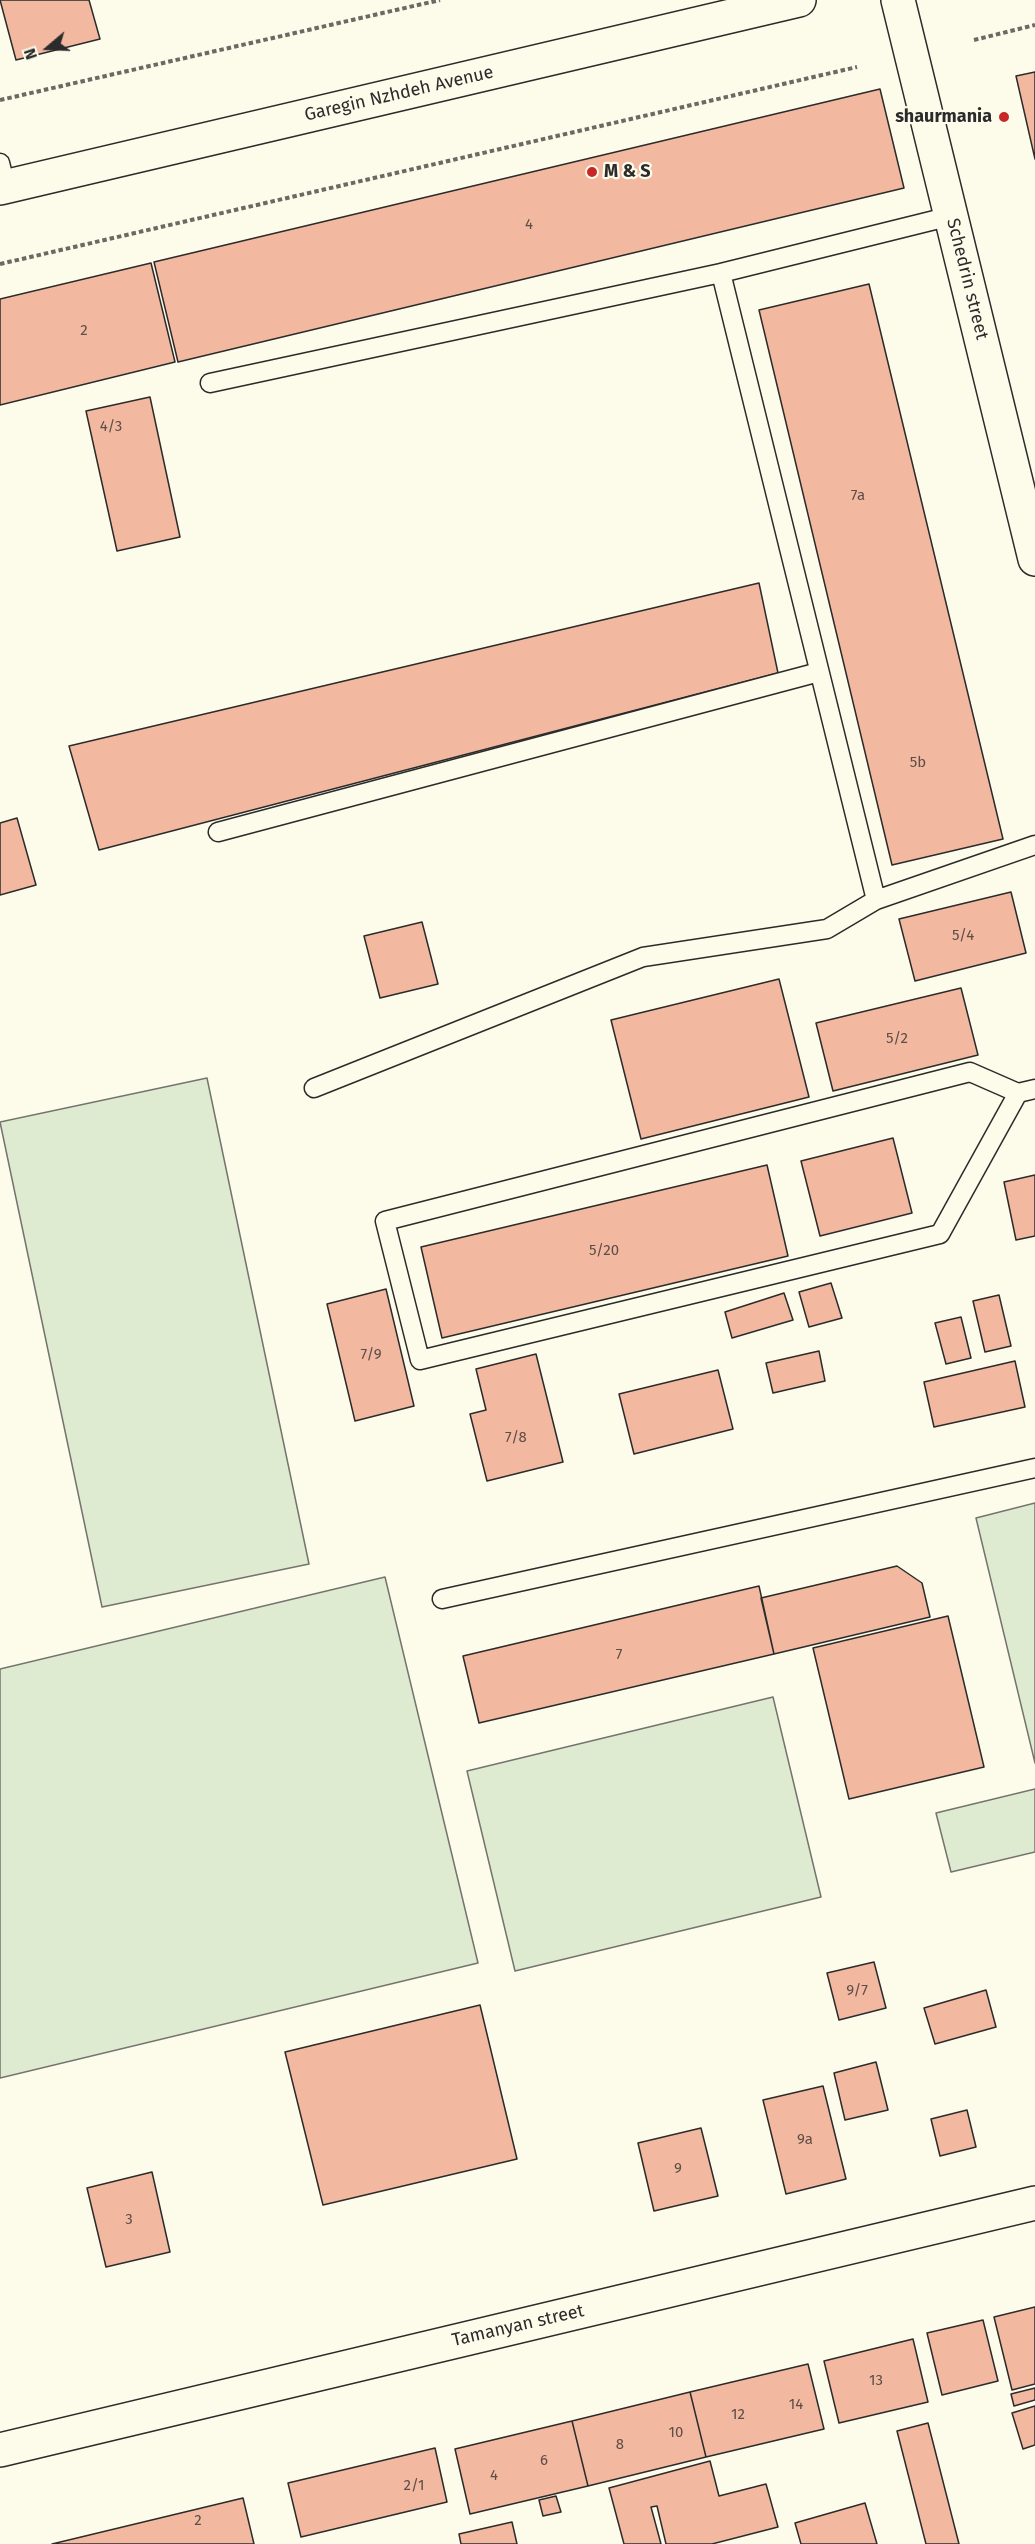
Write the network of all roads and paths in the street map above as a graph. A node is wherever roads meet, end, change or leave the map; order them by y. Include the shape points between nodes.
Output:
1 (440, 0) edge
2 (799, 0) edge
3 (898, 0) edge
4 (706, 11) edge
5 (1035, 25) edge
6 (974, 40) dead end
7 (857, 67) dead end
8 (0, 100) edge
9 (2, 180) edge
10 (951, 216) junction
11 (0, 264) edge
12 (721, 273) junction
13 (210, 383) dead end
14 (1035, 559) edge
15 (819, 672) junction
16 (218, 832) dead end
17 (1035, 845) edge
18 (876, 900) junction
19 (314, 1088) dead end
20 (1027, 1091) edge
21 (1035, 1468) edge
22 (442, 1599) dead end
23 (1035, 2203) edge
24 (0, 2450) edge

1 - 8 path
2 - 4 main road, Garegin Nzhdeh Avenue
3 - 10 main road, Schedrin street
4 - 9 main road, Garegin Nzhdeh Avenue
5 - 6 path
7 - 11 path
10 - 12 lane
10 - 14 main road, Schedrin street
12 - 13 lane
12 - 15 lane
15 - 16 lane
15 - 18 lane
17 - 18 lane
18 - 19 lane via 827,929 643,957
20 - 20 lane via 970,1072 385,1221 420,1360 940,1234
21 - 22 lane
23 - 24 main road, Tamanyan street

